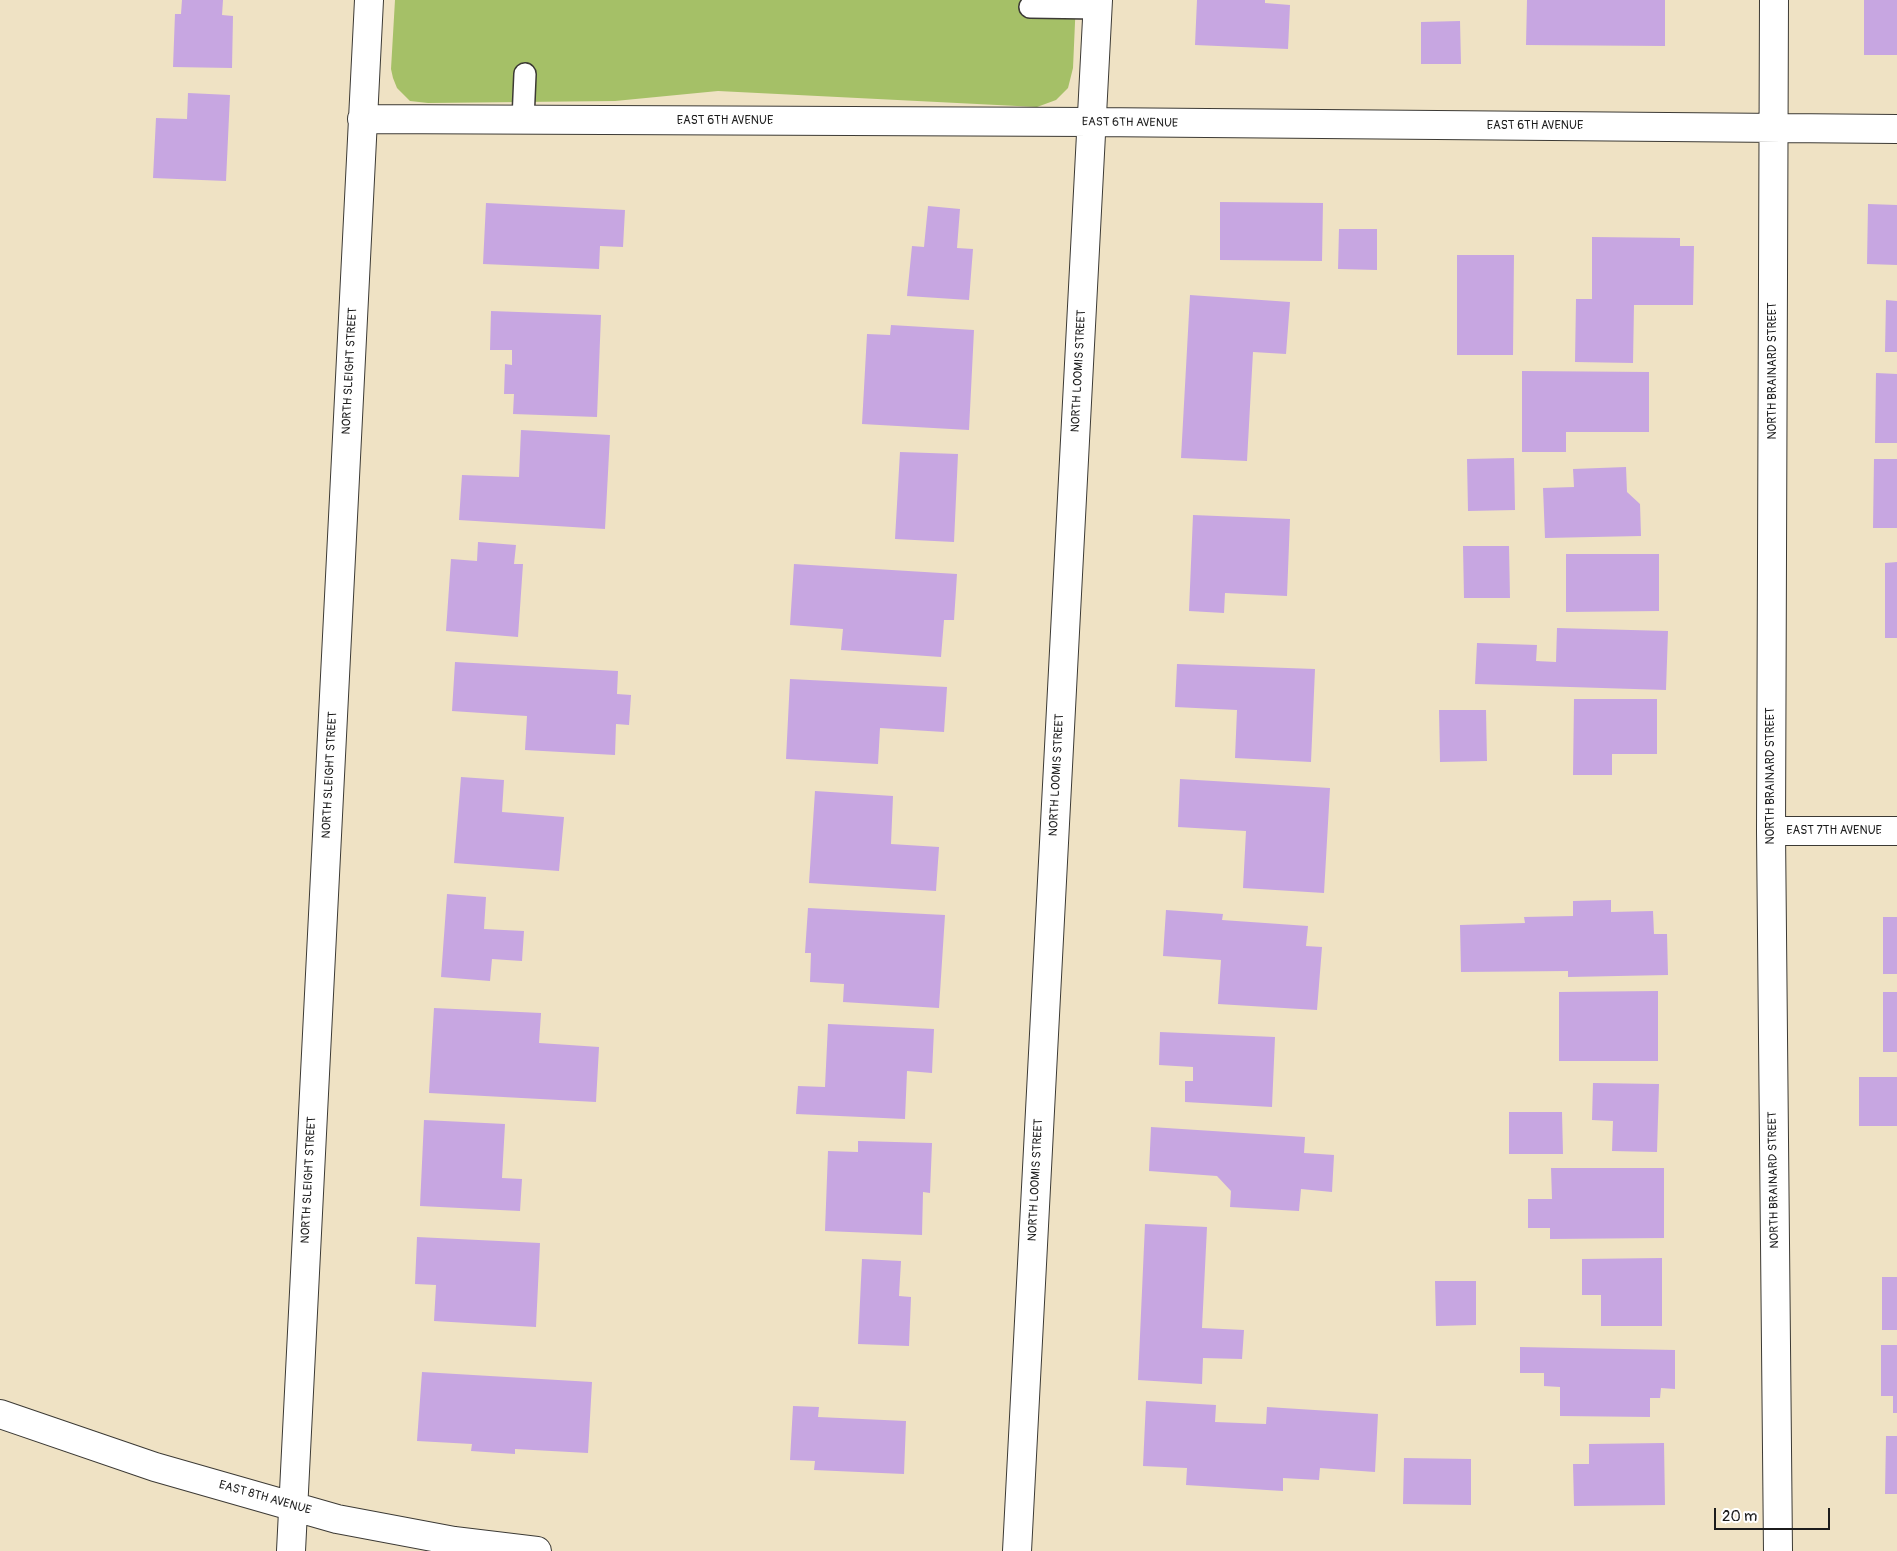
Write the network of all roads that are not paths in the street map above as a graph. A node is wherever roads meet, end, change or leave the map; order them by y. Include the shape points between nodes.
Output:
1 (369, 0) edge
2 (1774, 0) edge
3 (1098, 4) edge
4 (1030, 7) dead end
5 (525, 74) dead end
6 (362, 119) junction
7 (523, 120) junction
8 (1092, 122) junction
9 (1774, 128) junction
10 (1897, 129) edge
11 (1771, 831) junction
12 (1897, 831) edge
13 (0, 1414) edge
14 (293, 1506) junction
15 (291, 1551) edge
16 (537, 1551) edge
17 (1017, 1551) edge
18 (1778, 1551) edge

1 - 6 street, NORTH SLEIGHT STREET
2 - 9 street, NORTH BRAINARD STREET
3 - 4 lane
3 - 8 street, NORTH LOOMIS STREET
5 - 7 lane
6 - 7 street, EAST 6TH AVENUE
6 - 14 street, NORTH SLEIGHT STREET
7 - 8 street, EAST 6TH AVENUE
8 - 9 street, EAST 6TH AVENUE
8 - 17 street, NORTH LOOMIS STREET
9 - 10 street, EAST 6TH AVENUE
9 - 11 street, NORTH BRAINARD STREET
11 - 12 street, EAST 7TH AVENUE
11 - 18 street, NORTH BRAINARD STREET
13 - 14 street, EAST 8TH AVENUE via 155,1467
14 - 15 street, NORTH SLEIGHT STREET
14 - 16 street, EAST 8TH AVENUE via 347,1522

